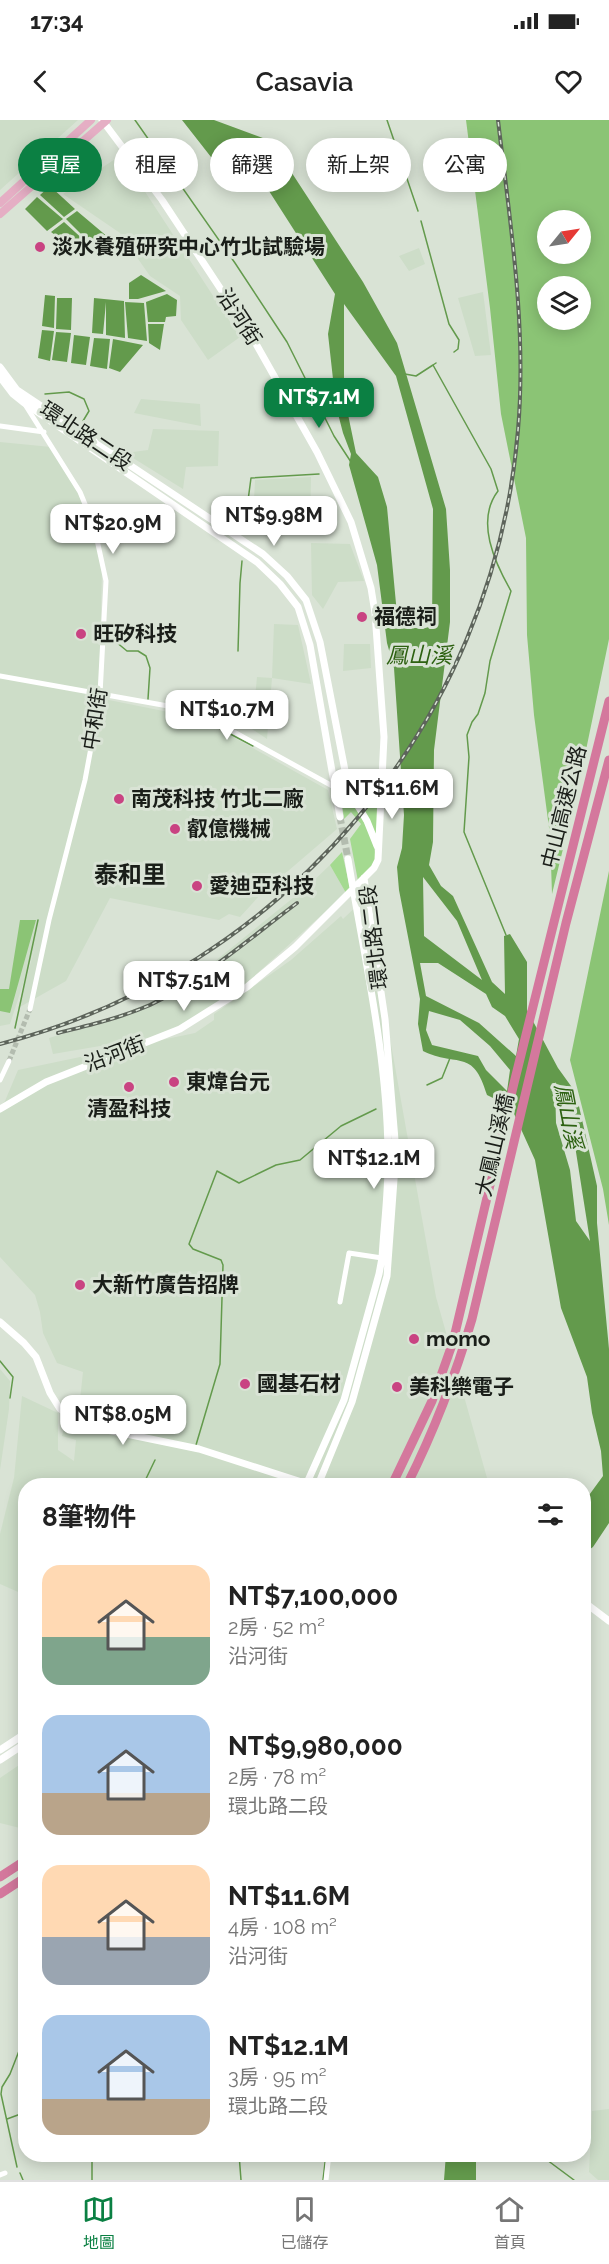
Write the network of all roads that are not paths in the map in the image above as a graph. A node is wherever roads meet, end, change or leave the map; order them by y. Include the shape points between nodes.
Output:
1 (91, 120) edge
2 (104, 121) edge
3 (0, 203) edge
4 (0, 214) edge
5 (0, 367) edge
6 (0, 377) edge
7 (41, 415) junction
8 (48, 419) junction
9 (0, 426) edge
10 (45, 434) junction
11 (0, 676) edge
12 (100, 694) junction
13 (609, 701) edge
14 (609, 760) edge
15 (336, 788) junction
16 (381, 790) junction
17 (349, 791) junction
18 (340, 817) tunnel mouth
19 (378, 848) junction
20 (348, 859) tunnel mouth
21 (364, 878) junction
22 (353, 888) junction
23 (553, 922) joint
24 (566, 923) joint
25 (30, 1009) tunnel mouth
26 (9, 1061) tunnel mouth
27 (0, 1080) edge
28 (0, 1109) edge
29 (382, 1258) junction
30 (340, 1302) dead end
31 (0, 1322) edge
32 (289, 1478) edge
33 (311, 1478) edge
34 (321, 1478) edge
35 (395, 1478) edge
36 (411, 1478) edge
37 (591, 1607) edge
38 (609, 1621) edge
39 (18, 1738) edge
40 (18, 1748) edge
41 (0, 1750) edge
42 (0, 1760) edge
43 (18, 1866) edge
44 (0, 1878) edge
45 (18, 1882) edge
46 (0, 1894) edge
47 (329, 2162) edge
48 (326, 2180) edge

1 - 3 main road
2 - 4 main road
2 - 16 street, 沿河街 via 246,327 317,452 351,522 375,613 384,737
5 - 7 street, 環北路二段
6 - 7 street, 環北路二段 via 13,394
7 - 8 street, 環北路二段
7 - 10 street, 中和街
7 - 17 street, 環北路二段 via 263,554 287,576 306,600 320,642
8 - 10 street
8 - 15 street, 環北路二段 via 257,562 298,607 310,645
9 - 10 street
10 - 12 street, 中和街 via 80,492 104,566
11 - 12 street
12 - 15 street via 196,711
12 - 25 street, 中和街 via 85,780
13 - 23 highway, 中山高速公路
14 - 24 highway, 中山高速公路
15 - 17 street
15 - 18 street, 環北路二段
16 - 17 street
16 - 19 street, 沿河街
17 - 19 street, 環北路二段
19 - 21 street, 環北路二段 via 378,860
20 - 22 street, 環北路二段
21 - 22 street, 沿河街
21 - 34 street, 環北路二段 via 385,1019 396,1152 387,1276 352,1402
22 - 28 street, 沿河街 via 295,947 213,1009 180,1029 46,1082
22 - 29 street, 環北路二段 via 383,1087 388,1154
23 - 35 highway, 大鳳山溪橋 via 453,1342 432,1401
24 - 36 highway, 大鳳山溪橋 via 472,1319 456,1374
26 - 27 street
29 - 30 street via 349,1253
29 - 33 street, 環北路二段 via 344,1400
31 - 32 street via 36,1357 60,1409 83,1425 199,1449
37 - 38 street
39 - 41 street
40 - 42 street
43 - 44 highway
45 - 46 highway
47 - 48 street

